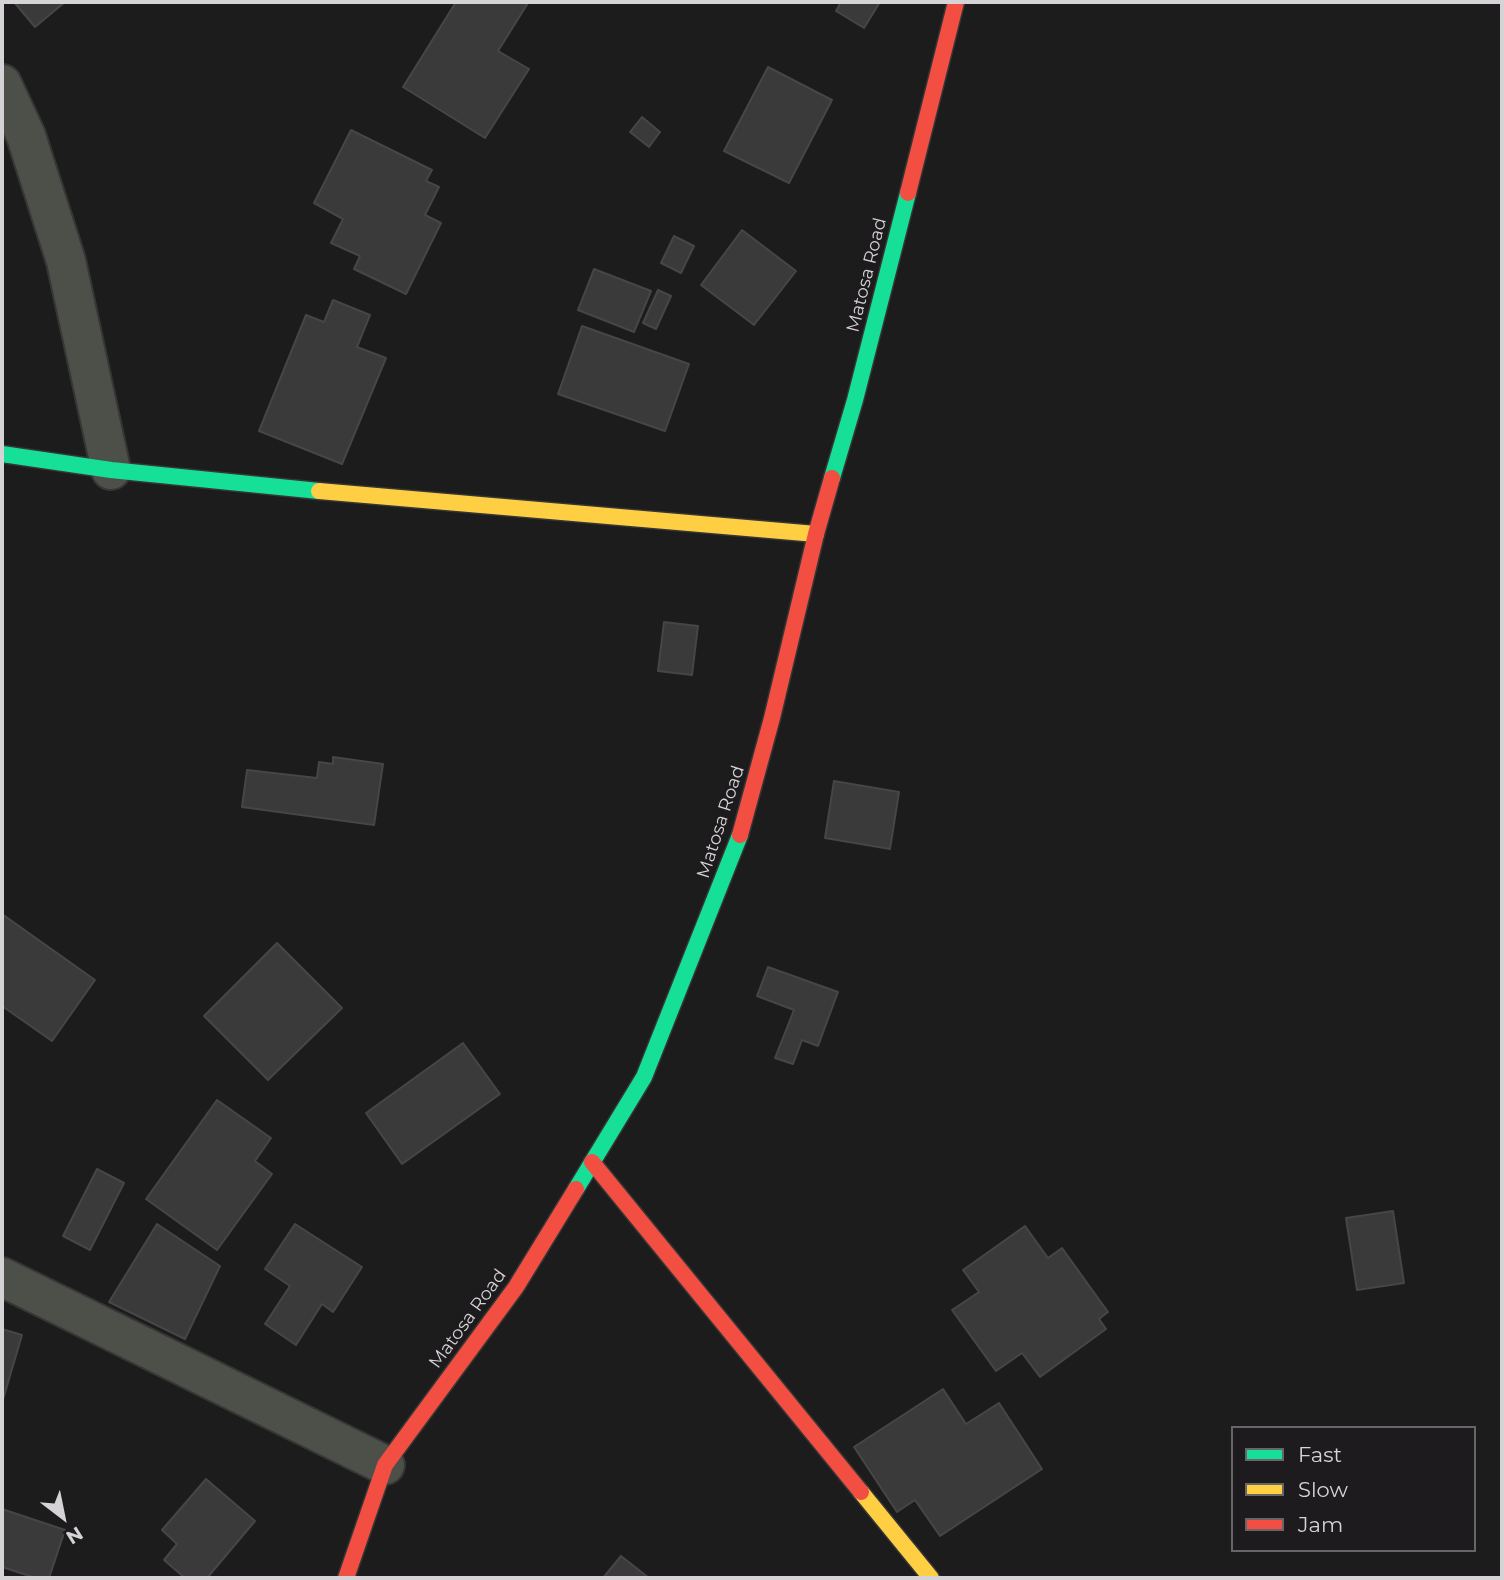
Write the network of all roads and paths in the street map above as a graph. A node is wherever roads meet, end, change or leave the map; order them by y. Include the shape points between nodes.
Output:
1 (956, 2) edge
2 (2, 84) edge
3 (2, 454) edge
4 (111, 470) junction
5 (816, 534) junction
6 (592, 1162) junction
7 (2, 1277) edge
8 (384, 1465) junction
9 (346, 1578) edge
10 (931, 1578) edge

1 - 5 street, Matosa Road
2 - 4 street via 26,136 66,261
3 - 4 street
4 - 5 street
5 - 6 street, Matosa Road via 739,840 644,1077
6 - 8 street, Matosa Road via 516,1287
6 - 10 street
7 - 8 street
8 - 9 street, Matosa Road

